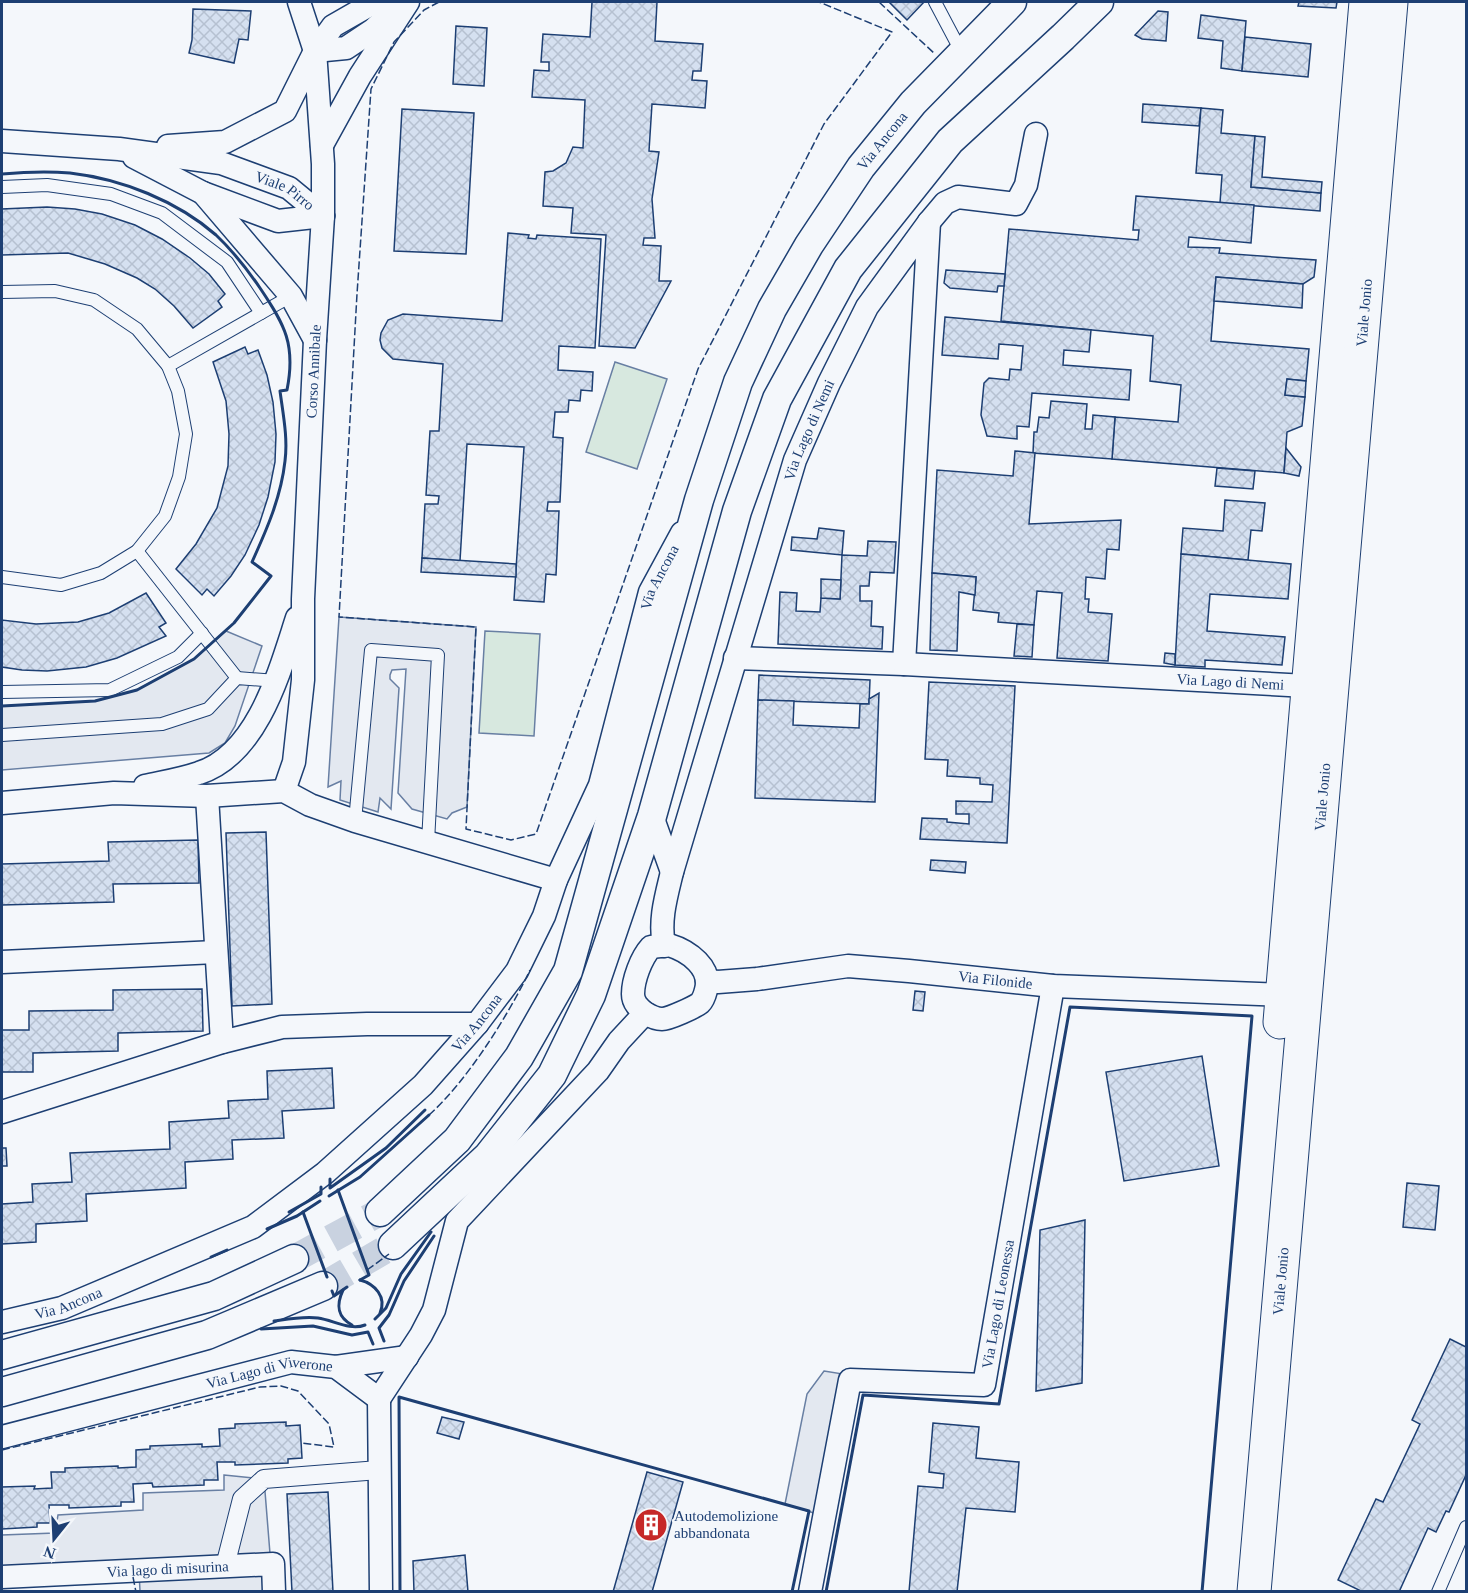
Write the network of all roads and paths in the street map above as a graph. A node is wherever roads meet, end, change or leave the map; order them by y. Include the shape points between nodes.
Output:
1 (299, 2) edge
2 (381, 2) edge
3 (406, 2) edge
4 (935, 2) edge
5 (1012, 2) edge
6 (1098, 2) edge
7 (1366, 2) edge
8 (1391, 2) edge
9 (315, 51) junction
10 (962, 53) junction
11 (1036, 134) dead end
12 (2, 141) edge
13 (322, 145) junction
14 (119, 149) junction
15 (2, 187) edge
16 (203, 193) junction
17 (323, 216) junction
18 (929, 222) junction
19 (2, 292) edge
20 (291, 296) junction
21 (261, 313) junction
22 (315, 340) junction
23 (168, 366) junction
24 (699, 500) junction
25 (137, 551) junction
26 (2, 577) edge
27 (303, 599) junction
28 (202, 633) junction
29 (735, 658) junction
30 (904, 664) junction
31 (237, 678) junction
32 (277, 681) junction
33 (1307, 686) junction
34 (2, 692) edge
35 (2, 735) edge
36 (284, 791) junction
37 (114, 793) junction
38 (207, 796) junction
39 (2, 803) edge
40 (651, 816) junction
41 (355, 821) junction
42 (428, 842) junction
43 (672, 872) junction
44 (556, 880) junction
45 (664, 946) junction
46 (216, 952) junction
47 (2, 962) edge
48 (707, 981) junction
49 (1053, 986) junction
50 (1282, 995) junction
51 (645, 1013) junction
52 (477, 1024) junction
53 (222, 1042) junction
54 (2, 1112) edge
55 (380, 1212) tunnel mouth
56 (393, 1245) tunnel mouth
57 (294, 1259) tunnel mouth
58 (323, 1286) tunnel mouth
59 (2, 1322) edge
60 (2, 1355) edge
61 (407, 1357) junction
62 (336, 1367) junction
63 (2, 1392) edge
64 (379, 1399) junction
65 (2, 1437) edge
66 (379, 1470) junction
67 (1467, 1527) edge
68 (225, 1566) junction
69 (2, 1577) edge
70 (273, 1592) edge
71 (381, 1592) edge
72 (810, 1592) edge
73 (1232, 1592) edge
74 (1254, 1592) edge
75 (1438, 1592) edge

1 - 9 street, Corso Annibale
2 - 9 street via 333,26
3 - 9 street, Corso Annibale via 346,48
3 - 13 street, Corso Annibale
4 - 10 lane
5 - 10 street, Via Ancona
6 - 40 street via 950,141 848,269 777,399 737,511
7 - 33 main road, Viale Jonio
8 - 74 main road, Viale Jonio
9 - 13 street, Corso Annibale
9 - 14 street, Viale Pirro via 285,111 225,142
10 - 24 street, Via Ancona via 913,103 861,167 809,245 772,309 738,382
11 - 18 street, Via Lago di Nemi via 1026,185 1016,204 958,197 945,203
12 - 14 street, Viale Pirro
13 - 17 street, Corso Annibale
14 - 16 street, Viale Pirro
14 - 17 street, Viale Pirro via 221,162 289,188
15 - 21 lane via 47,185 111,194 162,213 227,262
16 - 17 street, Viale Pirro via 278,221
16 - 20 street, Viale Pirro
17 - 22 street, Corso Annibale
18 - 29 street, Via Lago di Nemi via 867,307 819,405 795,460
18 - 30 street
19 - 23 lane via 54,291 94,300 137,329
20 - 21 lane
20 - 22 street, Viale Pirro
21 - 23 lane
22 - 27 street, Corso Annibale
23 - 25 lane via 178,391 186,434 179,477 165,516
24 - 44 street, Via Ancona via 651,592 600,785
24 - 55 street, Via Ancona via 568,971 519,1057 457,1140
25 - 26 lane via 101,573 61,585
25 - 28 lane
27 - 32 street
27 - 36 street via 303,680 294,762
28 - 31 lane
28 - 34 lane via 178,657 110,690
29 - 30 street, Via Lago di Nemi
29 - 43 street, Via Lago di Nemi
30 - 33 street, Via Lago di Nemi
31 - 32 lane
31 - 35 lane via 208,709 162,724
32 - 37 street via 234,753 201,773
33 - 50 main road, Viale Jonio
36 - 38 street
36 - 41 street
37 - 38 street
37 - 39 street
38 - 46 street
40 - 43 street
40 - 56 street via 591,995 552,1075 488,1156
41 - 42 street
41 - 42 lane via 371,650 438,655
42 - 44 street
43 - 45 street, Via Lago di Nemi via 662,916
44 - 52 street, Via Ancona via 544,916 517,971
45 - 48 street via 680,948 707,974
45 - 51 street via 645,953 637,976 633,999
46 - 47 street
46 - 53 street
48 - 49 street, Via Filonide via 757,980 848,966
48 - 51 street via 700,1003 664,1019
49 - 50 street, Via Filonide
49 - 72 street, Via Lago di Leonessa via 984,1385 850,1380
50 - 73 main road, Viale Jonio
51 - 61 street via 598,1071 457,1221 434,1310
52 - 53 street via 282,1027
52 - 59 street, Via Ancona via 423,1085 326,1173 253,1227 62,1308
53 - 54 street
57 - 60 street, Via Ancona via 214,1296
58 - 63 street via 207,1335
61 - 62 street
61 - 64 street
62 - 64 street, Via Lago di Viverone
62 - 65 street, Via Lago di Viverone via 291,1362
64 - 66 street
66 - 68 street via 264,1479 242,1499
66 - 71 street
67 - 75 lane
68 - 69 street, Via lago di misurina
68 - 70 street, Via lago di misurina via 273,1564

